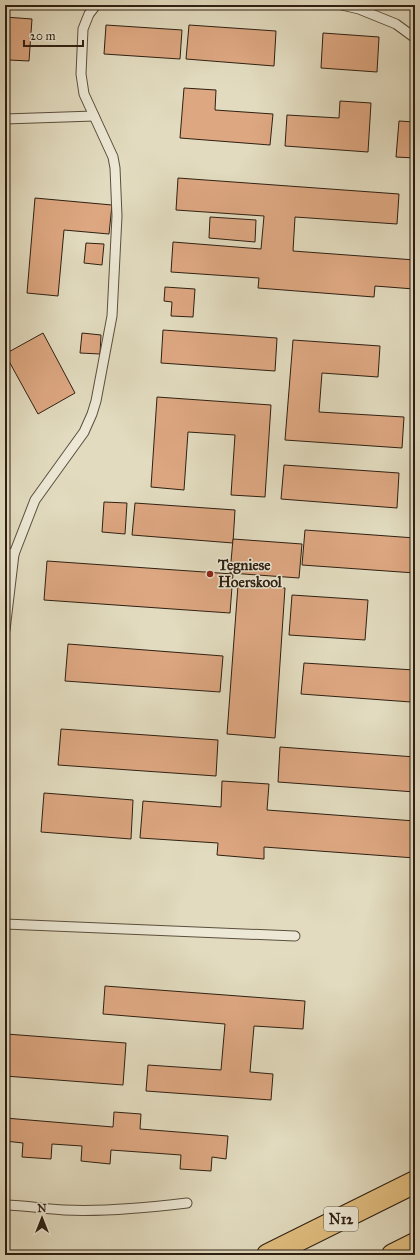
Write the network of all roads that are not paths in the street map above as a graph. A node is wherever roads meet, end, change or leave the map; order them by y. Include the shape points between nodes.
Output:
1 (96, 5) edge
2 (342, 5) edge
3 (415, 38) edge
4 (94, 116) junction
5 (5, 119) edge
6 (9, 554) edge
7 (5, 630) edge
8 (5, 924) edge
9 (295, 936) dead end
10 (415, 1182) edge
11 (187, 1203) dead end
12 (5, 1205) edge
13 (415, 1244) edge
14 (268, 1255) edge
15 (393, 1255) edge

1 - 4 lane via 83,29 81,54 84,94
2 - 3 lane via 396,24
4 - 5 lane
4 - 6 lane via 109,147 115,168 117,216 112,316 96,401 84,432 35,500
6 - 7 lane
8 - 9 lane
10 - 14 highway, N12
11 - 12 lane via 96,1211
13 - 15 highway

